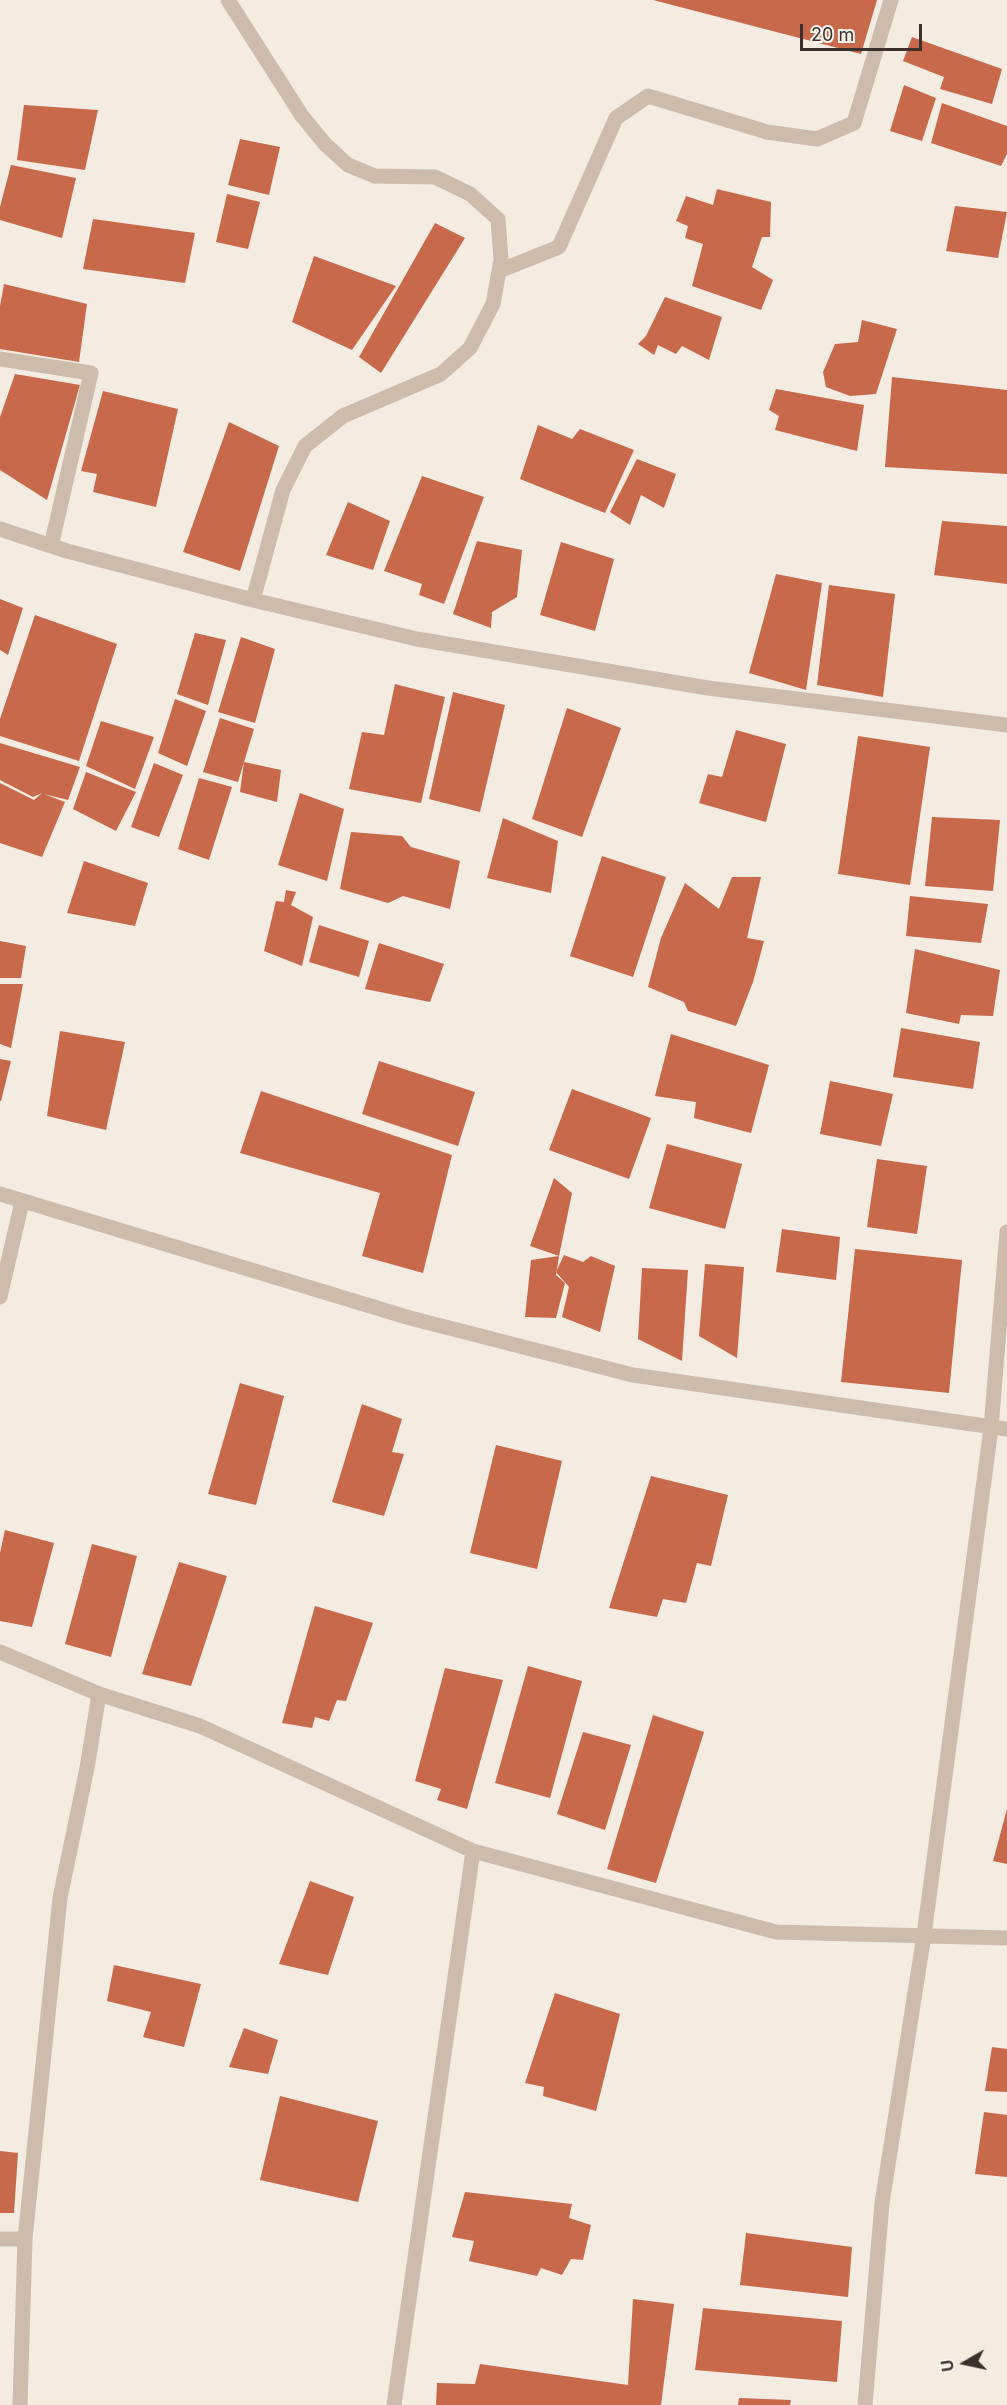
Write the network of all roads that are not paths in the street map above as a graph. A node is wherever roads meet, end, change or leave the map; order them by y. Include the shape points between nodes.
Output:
1 (228, 0) edge
2 (891, 0) edge
3 (499, 271) junction
4 (0, 359) edge
5 (0, 530) edge
6 (51, 546) junction
7 (253, 600) junction
8 (1007, 725) edge
9 (0, 1194) edge
10 (22, 1202) junction
11 (1007, 1232) edge
12 (0, 1297) edge
13 (991, 1428) junction
14 (1007, 1429) edge
15 (0, 1652) edge
16 (99, 1694) junction
17 (473, 1851) junction
18 (924, 1935) junction
19 (1007, 1938) edge
20 (0, 2239) edge
21 (25, 2239) junction
22 (20, 2405) edge
23 (394, 2405) edge
24 (865, 2405) edge

1 - 3 street via 302,116 348,165 375,176 435,177 470,194 498,219
2 - 3 street via 854,123 817,139 767,132 648,96 616,118 559,247
3 - 7 street via 493,304 470,348 441,374 343,416 305,446 283,490
4 - 6 street via 91,373
5 - 6 street
6 - 7 street
7 - 8 street via 417,639 708,688
9 - 10 street
10 - 12 street
10 - 13 street via 410,1318 633,1375
11 - 13 street
13 - 14 street
13 - 18 street
15 - 16 street
16 - 17 street via 200,1726
16 - 21 street via 60,1898
17 - 18 street via 776,1932
17 - 23 street
18 - 19 street
18 - 24 street via 882,2204
20 - 21 street
21 - 22 street

